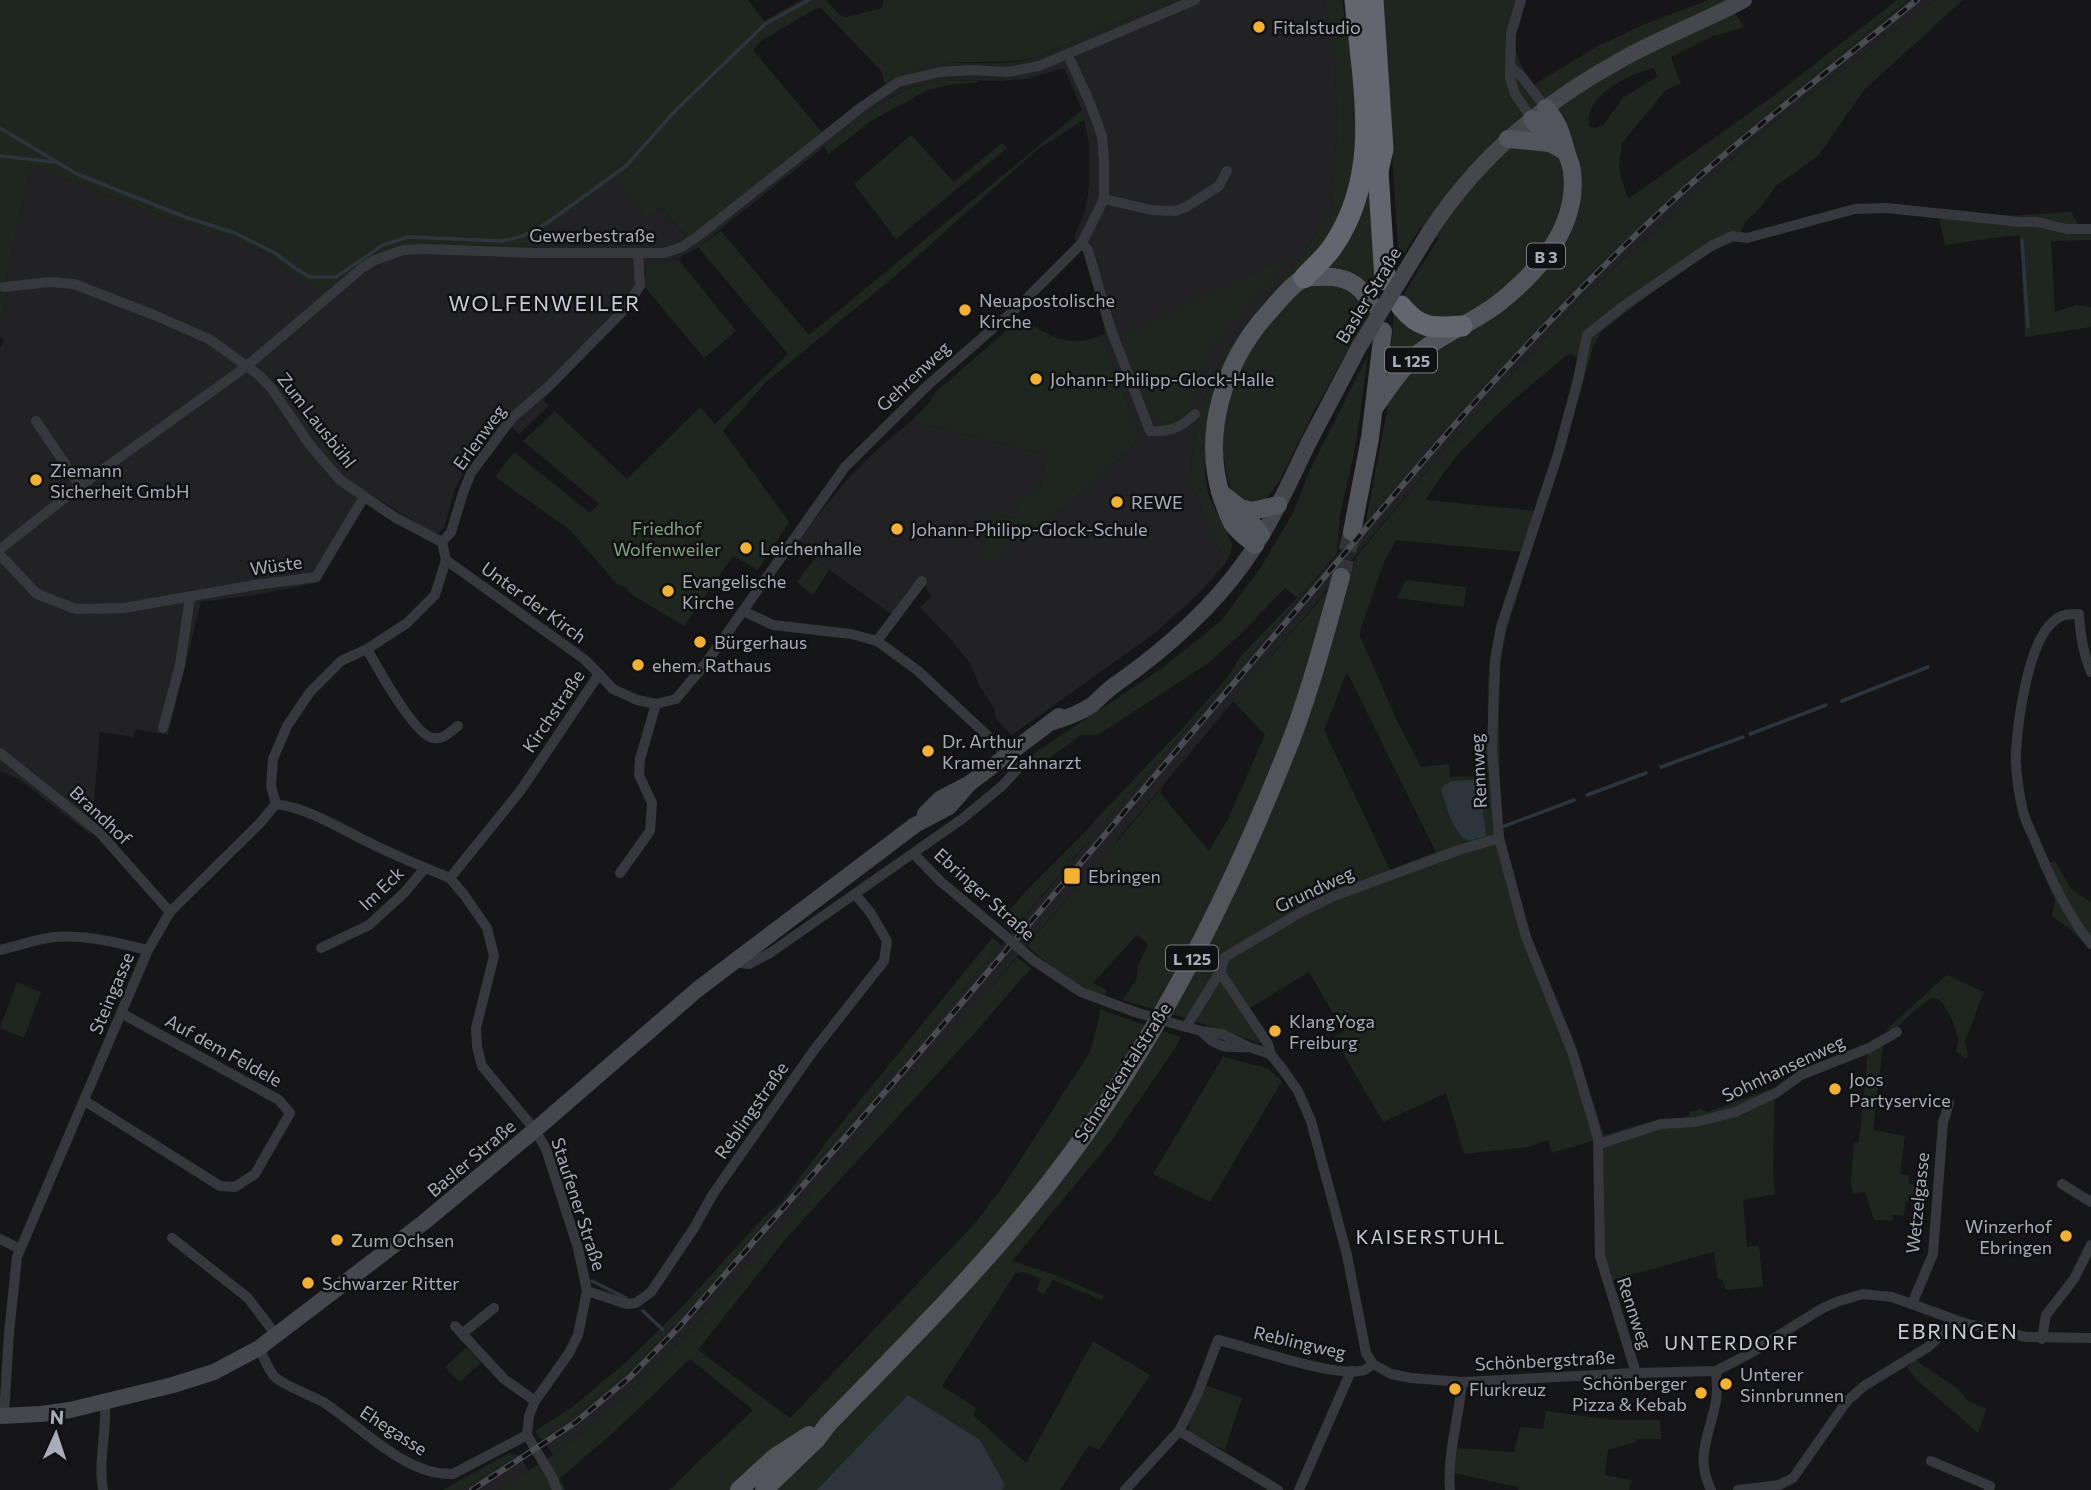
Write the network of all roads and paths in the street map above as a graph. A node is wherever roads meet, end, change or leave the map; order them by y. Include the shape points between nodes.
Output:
1 (1195, 0) edge
2 (1355, 0) edge
3 (1373, 0) edge
4 (1521, 0) edge
5 (1744, 0) edge
6 (1068, 55) junction
7 (1511, 67) junction
8 (1546, 108) junction
9 (1532, 119) junction
10 (1366, 123) junction
11 (1508, 139) junction
12 (1550, 143) junction
13 (1566, 152) junction
14 (1227, 171) dead end
15 (1378, 171) junction
16 (1104, 199) junction
17 (2091, 229) edge
18 (1082, 243) junction
19 (638, 253) junction
20 (1304, 278) junction
21 (1385, 280) dead end
22 (4, 287) dead end
23 (1371, 304) dead end
24 (1401, 306) dead end
25 (1462, 326) junction
26 (1384, 331) dead end
27 (247, 366) junction
28 (1374, 408) junction
29 (1195, 414) dead end
30 (36, 421) dead end
31 (80, 486) junction
32 (1220, 492) junction
33 (364, 497) junction
34 (1278, 505) junction
35 (1240, 508) junction
36 (1352, 533) tunnel mouth
37 (1258, 540) junction
38 (442, 542) junction
39 (0, 549) edge
40 (0, 555) edge
41 (446, 560) junction
42 (1341, 577) tunnel mouth
43 (922, 581) dead end
44 (190, 597) junction
45 (743, 611) junction
46 (877, 641) junction
47 (367, 649) junction
48 (2091, 673) edge
49 (599, 674) junction
50 (656, 704) junction
51 (458, 726) dead end
52 (163, 728) dead end
53 (0, 753) edge
54 (1009, 755) junction
55 (276, 804) junction
56 (1499, 838) junction
57 (914, 854) junction
58 (425, 868) junction
59 (620, 873) dead end
60 (450, 878) junction
61 (855, 894) junction
62 (170, 912) junction
63 (2091, 944) edge
64 (321, 948) dead end
65 (0, 950) edge
66 (148, 950) junction
67 (733, 962) junction
68 (1220, 972) junction
69 (121, 1013) junction
70 (1186, 1027) junction
71 (1897, 1032) dead end
72 (1271, 1055) junction
73 (85, 1101) junction
74 (1949, 1103) dead end
75 (536, 1130) junction
76 (1599, 1144) junction
77 (2062, 1184) dead end
78 (2091, 1202) edge
79 (172, 1238) dead end
80 (0, 1239) edge
81 (2091, 1245) edge
82 (20, 1249) junction
83 (587, 1291) junction
84 (1912, 1304) junction
85 (494, 1308) dead end
86 (1952, 1319) junction
87 (276, 1335) junction
88 (2091, 1338) edge
89 (2042, 1339) junction
90 (259, 1348) junction
91 (1373, 1364) junction
92 (1351, 1371) junction
93 (1716, 1371) junction
94 (1636, 1373) junction
95 (1462, 1382) junction
96 (105, 1401) junction
97 (535, 1401) junction
98 (2, 1416) edge
99 (828, 1424) junction
100 (1178, 1431) junction
101 (527, 1435) junction
102 (1931, 1461) dead end
103 (103, 1490) edge
104 (556, 1490) edge
105 (738, 1490) edge
106 (764, 1490) edge
107 (1125, 1490) edge
108 (1278, 1490) edge
109 (1299, 1490) edge
110 (1450, 1490) edge
111 (1711, 1490) edge
112 (1738, 1490) edge
113 (1989, 1490) edge

1 - 6 street, Gewerbestraße
2 - 10 highway
3 - 15 highway via 1383,149
4 - 7 street via 1511,34
5 - 8 main road, Basler Straße via 1618,61
6 - 16 street, Gehrenweg via 1102,136
6 - 19 street, Gewerbestraße via 1008,72 940,72 898,82 682,247 664,253
7 - 8 street
7 - 9 street via 1515,94
8 - 9 main road, Basler Straße
8 - 13 main road via 1560,127
9 - 11 main road, Basler Straße
9 - 12 main road
10 - 15 highway
10 - 20 highway via 1364,167 1347,220 1332,247
11 - 12 main road
11 - 34 main road, Basler Straße, bridge via 1430,231 1359,347
12 - 13 main road
13 - 25 main road, B 3 via 1573,195 1557,239 1518,286
14 - 16 street via 1219,186 1175,211
15 - 21 highway
16 - 18 street, Gehrenweg
17 - 56 street, Rennweg via 1887,208 1855,209 1747,238 1732,236 1711,246 1587,335 1558,454 1494,660 1492,748
18 - 29 street via 1150,431 1183,426
18 - 45 street, Gehrenweg via 845,467
19 - 27 street, Gewerbestraße via 424,249 388,254 362,268
19 - 38 street, Erlenweg via 640,285 624,310 512,418 471,473 452,532
20 - 23 main road via 1350,281
20 - 32 main road via 1255,328 1224,385 1214,452
22 - 27 street, Zum Lausbühl via 74,284 209,339
24 - 25 highway via 1423,325
25 - 28 main road, L 125 via 1408,363
26 - 28 main road, L 125
27 - 31 street, Gewerbestraße
27 - 33 street, Zum Lausbühl via 272,389 340,480
28 - 36 main road, L 125
30 - 31 street
31 - 39 street, Gewerbestraße
32 - 35 main road
32 - 37 main road via 1232,523
33 - 38 street, Zum Lausbühl
33 - 44 street, Wüste via 316,577
34 - 35 main road via 1252,511
34 - 37 main road, Basler Straße
35 - 37 main road
37 - 54 main road, Basler Straße via 1233,578 1155,655 1107,691 1069,707
38 - 41 street
40 - 44 street, Wüste via 37,594 76,609 124,608
41 - 47 street via 435,595 407,623
41 - 49 street, Unter der Kirch
42 - 99 main road, Schneckentalstraße / L 125 via 1284,757 1223,898 1143,1046 1042,1191 955,1292
43 - 46 street
44 - 52 street via 180,665
45 - 46 street via 773,625
45 - 50 street via 676,699
46 - 54 street via 917,670
47 - 51 street via 389,690 424,735 444,736
47 - 55 street via 333,668 287,726 273,759 271,786
48 - 63 street via 2079,614 2051,622 2039,639 2024,690 2016,755 2023,813 2071,917
49 - 50 street, Kirchstraße via 626,696
49 - 60 street, Kirchstraße via 521,790
50 - 59 street via 639,775 652,803 650,831
53 - 62 street, Brandhof via 99,832
54 - 57 street, Ebringer Straße via 1020,766 1002,786
54 - 67 main road, Basler Straße via 970,783 949,807 915,825
55 - 58 street via 328,821
55 - 62 street, Steingasse
56 - 68 street, Grundweg via 1334,896 1226,957
56 - 76 street, Rennweg via 1526,937 1573,1054
57 - 61 street
57 - 70 street, Ebringer Straße, bridge via 1033,960 1081,992
58 - 60 street
58 - 64 street, Im Eck via 369,925
60 - 75 street via 487,928 494,956 477,1028 482,1066
61 - 67 street via 758,960
61 - 83 street, Reblingstraße via 887,942 884,961 814,1050 651,1292 627,1304
62 - 66 street, Steingasse
65 - 66 street via 68,936
66 - 69 street, Steingasse
67 - 75 main road, Basler Straße
68 - 70 street, Grundweg
68 - 72 street via 1247,1009
69 - 73 street, Steingasse
69 - 73 street, Auf dem Feldele via 279,1100 290,1113 255,1174 235,1187 220,1186
70 - 72 street via 1201,1031 1219,1045 1249,1047
71 - 76 street, Sohnhansenweg via 1801,1075 1735,1112 1696,1122 1661,1124
72 - 91 street via 1298,1091 1311,1121 1347,1255 1362,1339
73 - 82 street, Steingasse
74 - 84 street, Wetzelgasse via 1943,1123 1933,1254
75 - 83 street, Staufener Straße via 578,1248
75 - 87 main road, Basler Straße via 420,1226
76 - 94 street, Rennweg via 1600,1256
77 - 78 street
79 - 87 street via 248,1298
80 - 82 street
81 - 89 street via 2074,1279 2046,1315
82 - 98 street, Steingasse
83 - 97 street, Staufener Straße via 578,1335
84 - 86 street, Schönbergstraße
84 - 93 street, Schönbergstraße via 1872,1294 1839,1301
85 - 97 street via 459,1330 504,1379
86 - 89 street, Schönbergstraße
86 - 112 street via 1928,1347 1847,1401 1793,1478 1779,1486
87 - 90 main road, Basler Straße
88 - 89 street, Schönbergstraße
90 - 96 main road, Basler Straße via 214,1372
90 - 101 street, Ehegasse via 275,1377 322,1402 422,1470 453,1474
91 - 92 street, Reblingweg via 1363,1371
91 - 95 street, Schönbergstraße via 1398,1376
92 - 100 street, Reblingweg via 1218,1339
92 - 109 street
93 - 94 street, Schönbergstraße
93 - 111 street via 1717,1399 1702,1461
94 - 95 street, Schönbergstraße
95 - 110 street via 1451,1446
96 - 98 main road, Basler Straße via 53,1413
96 - 103 street
97 - 101 street, Staufener Straße
99 - 105 main road, Schneckentalstraße / L 125 via 775,1457
99 - 106 main road, Schneckentalstraße / L 125
100 - 107 street
100 - 108 street
101 - 104 street
102 - 113 street via 1990,1486

